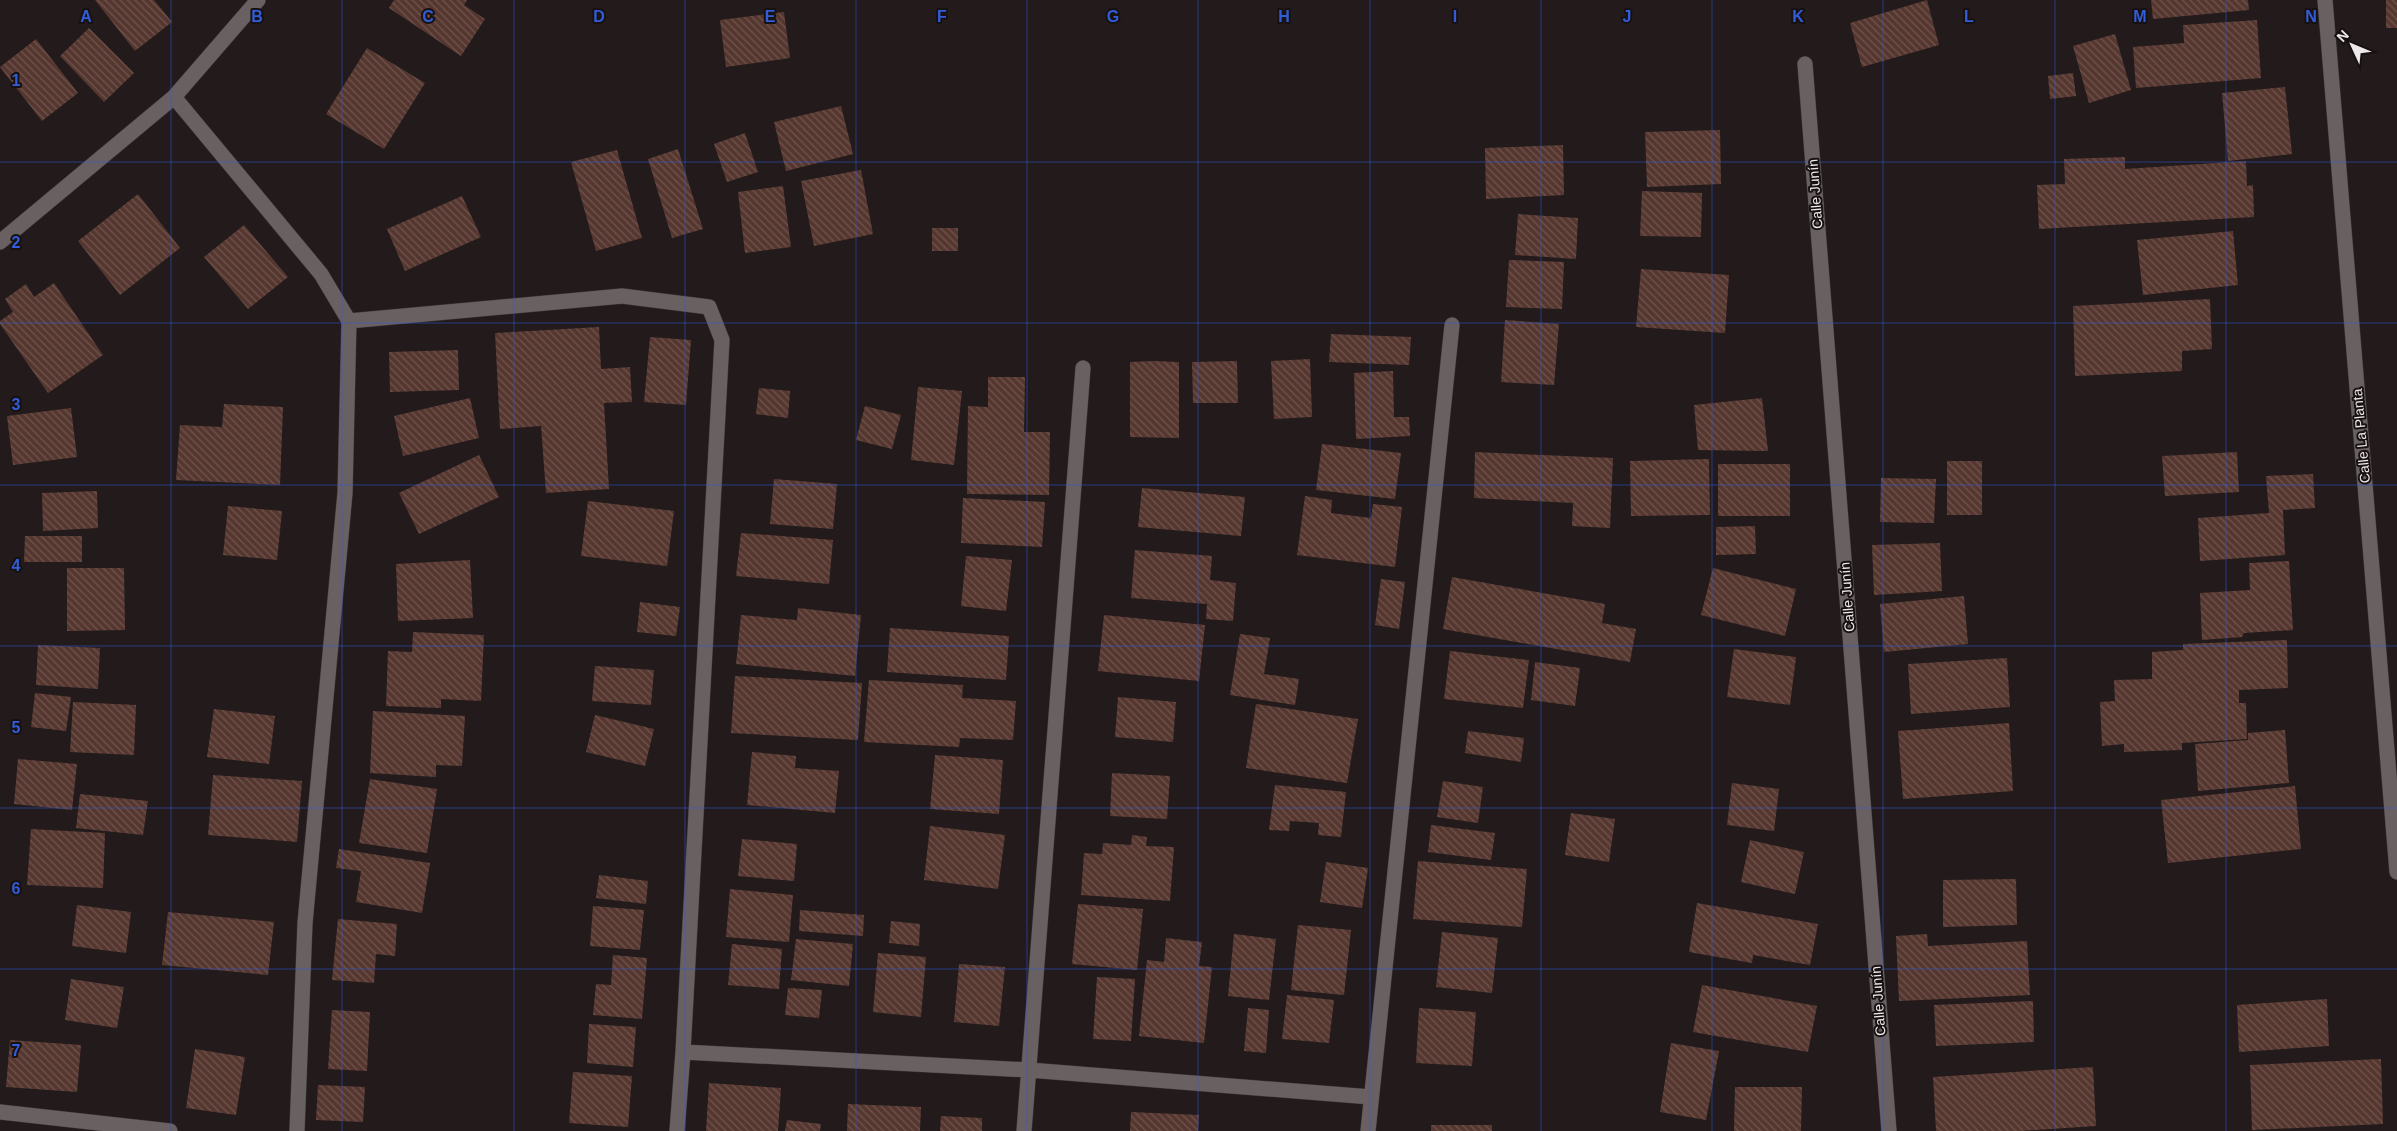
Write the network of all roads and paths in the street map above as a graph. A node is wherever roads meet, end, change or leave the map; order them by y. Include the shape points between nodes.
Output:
1 (258, 0) edge
2 (2324, 0) edge
3 (1805, 64) dead end
4 (174, 97) junction
5 (0, 242) edge
6 (350, 321) junction
7 (1452, 325) dead end
8 (1083, 368) dead end
9 (2397, 872) edge
10 (683, 1052) junction
11 (1029, 1070) junction
12 (1371, 1097) junction
13 (0, 1112) edge
14 (170, 1131) edge
15 (297, 1131) edge
16 (677, 1131) edge
17 (1024, 1131) edge
18 (1368, 1131) edge
19 (1888, 1131) edge

1 - 4 street
2 - 9 street, Calle La Planta
3 - 19 street, Calle Junín
4 - 5 street
4 - 6 street via 321,274
6 - 10 street via 622,296 709,307 722,340
6 - 15 street via 345,493 305,923
7 - 12 street
8 - 11 street
10 - 11 street
10 - 16 street
11 - 12 street
11 - 17 street
12 - 18 street
13 - 14 street

